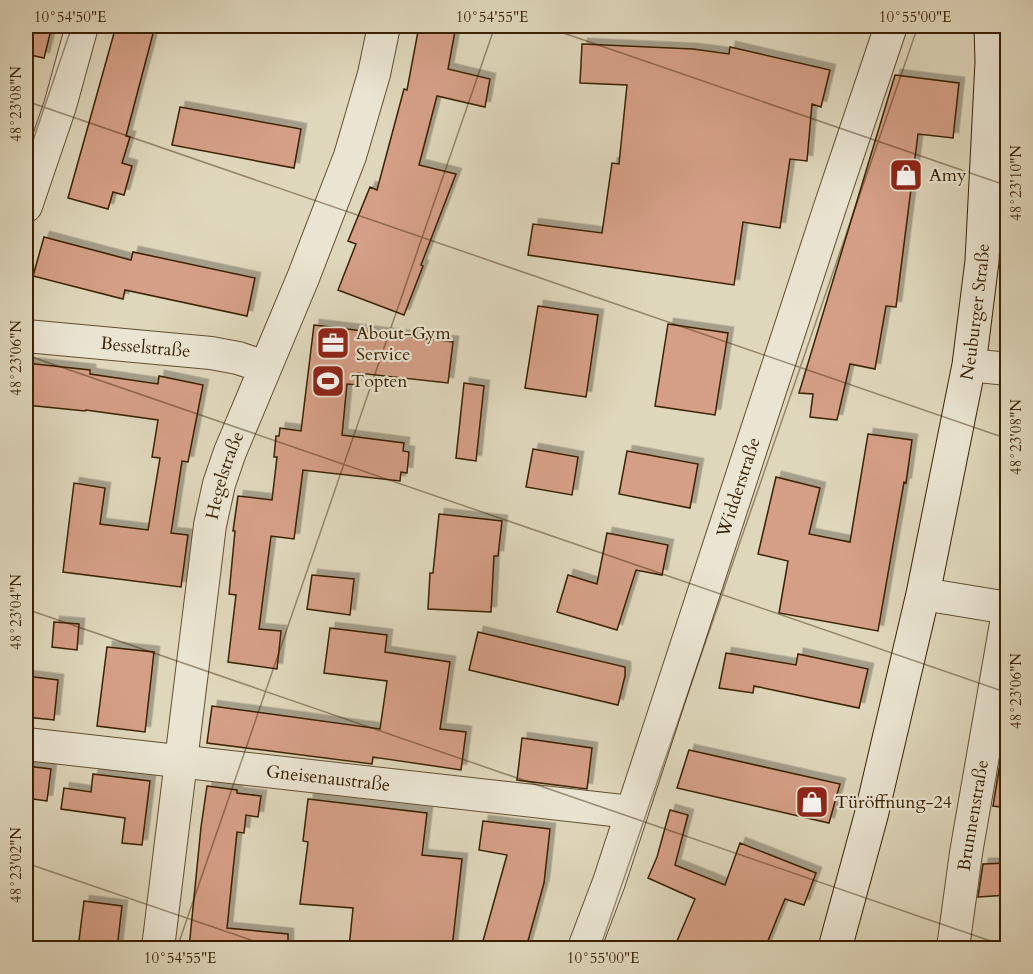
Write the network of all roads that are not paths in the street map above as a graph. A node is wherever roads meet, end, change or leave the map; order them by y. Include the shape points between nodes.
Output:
1 (82, 26) edge
2 (384, 26) edge
3 (891, 26) edge
4 (992, 26) edge
5 (26, 206) edge
6 (26, 336) edge
7 (969, 365) junction
8 (265, 367) junction
9 (1008, 369) edge
10 (923, 594) junction
11 (1008, 610) edge
12 (26, 744) edge
13 (180, 762) junction
14 (631, 812) junction
15 (158, 948) edge
16 (584, 948) edge
17 (835, 948) edge
18 (953, 948) edge

1 - 5 street
2 - 8 street, Hegelstraße via 350,156
3 - 14 street, Widderstraße
4 - 7 street, Neuburger Straße via 984,227
6 - 8 street, Besselstraße via 211,353
7 - 9 street
7 - 10 street, Neuburger Straße
8 - 13 street, Hegelstraße via 230,452 213,509
10 - 11 street
10 - 17 street, Neuburger Straße via 871,816
11 - 18 street, Brunnenstraße
12 - 13 street, Gneisenaustraße
13 - 14 street, Gneisenaustraße
13 - 15 street, Hegelstraße
14 - 16 street, Widderstraße

